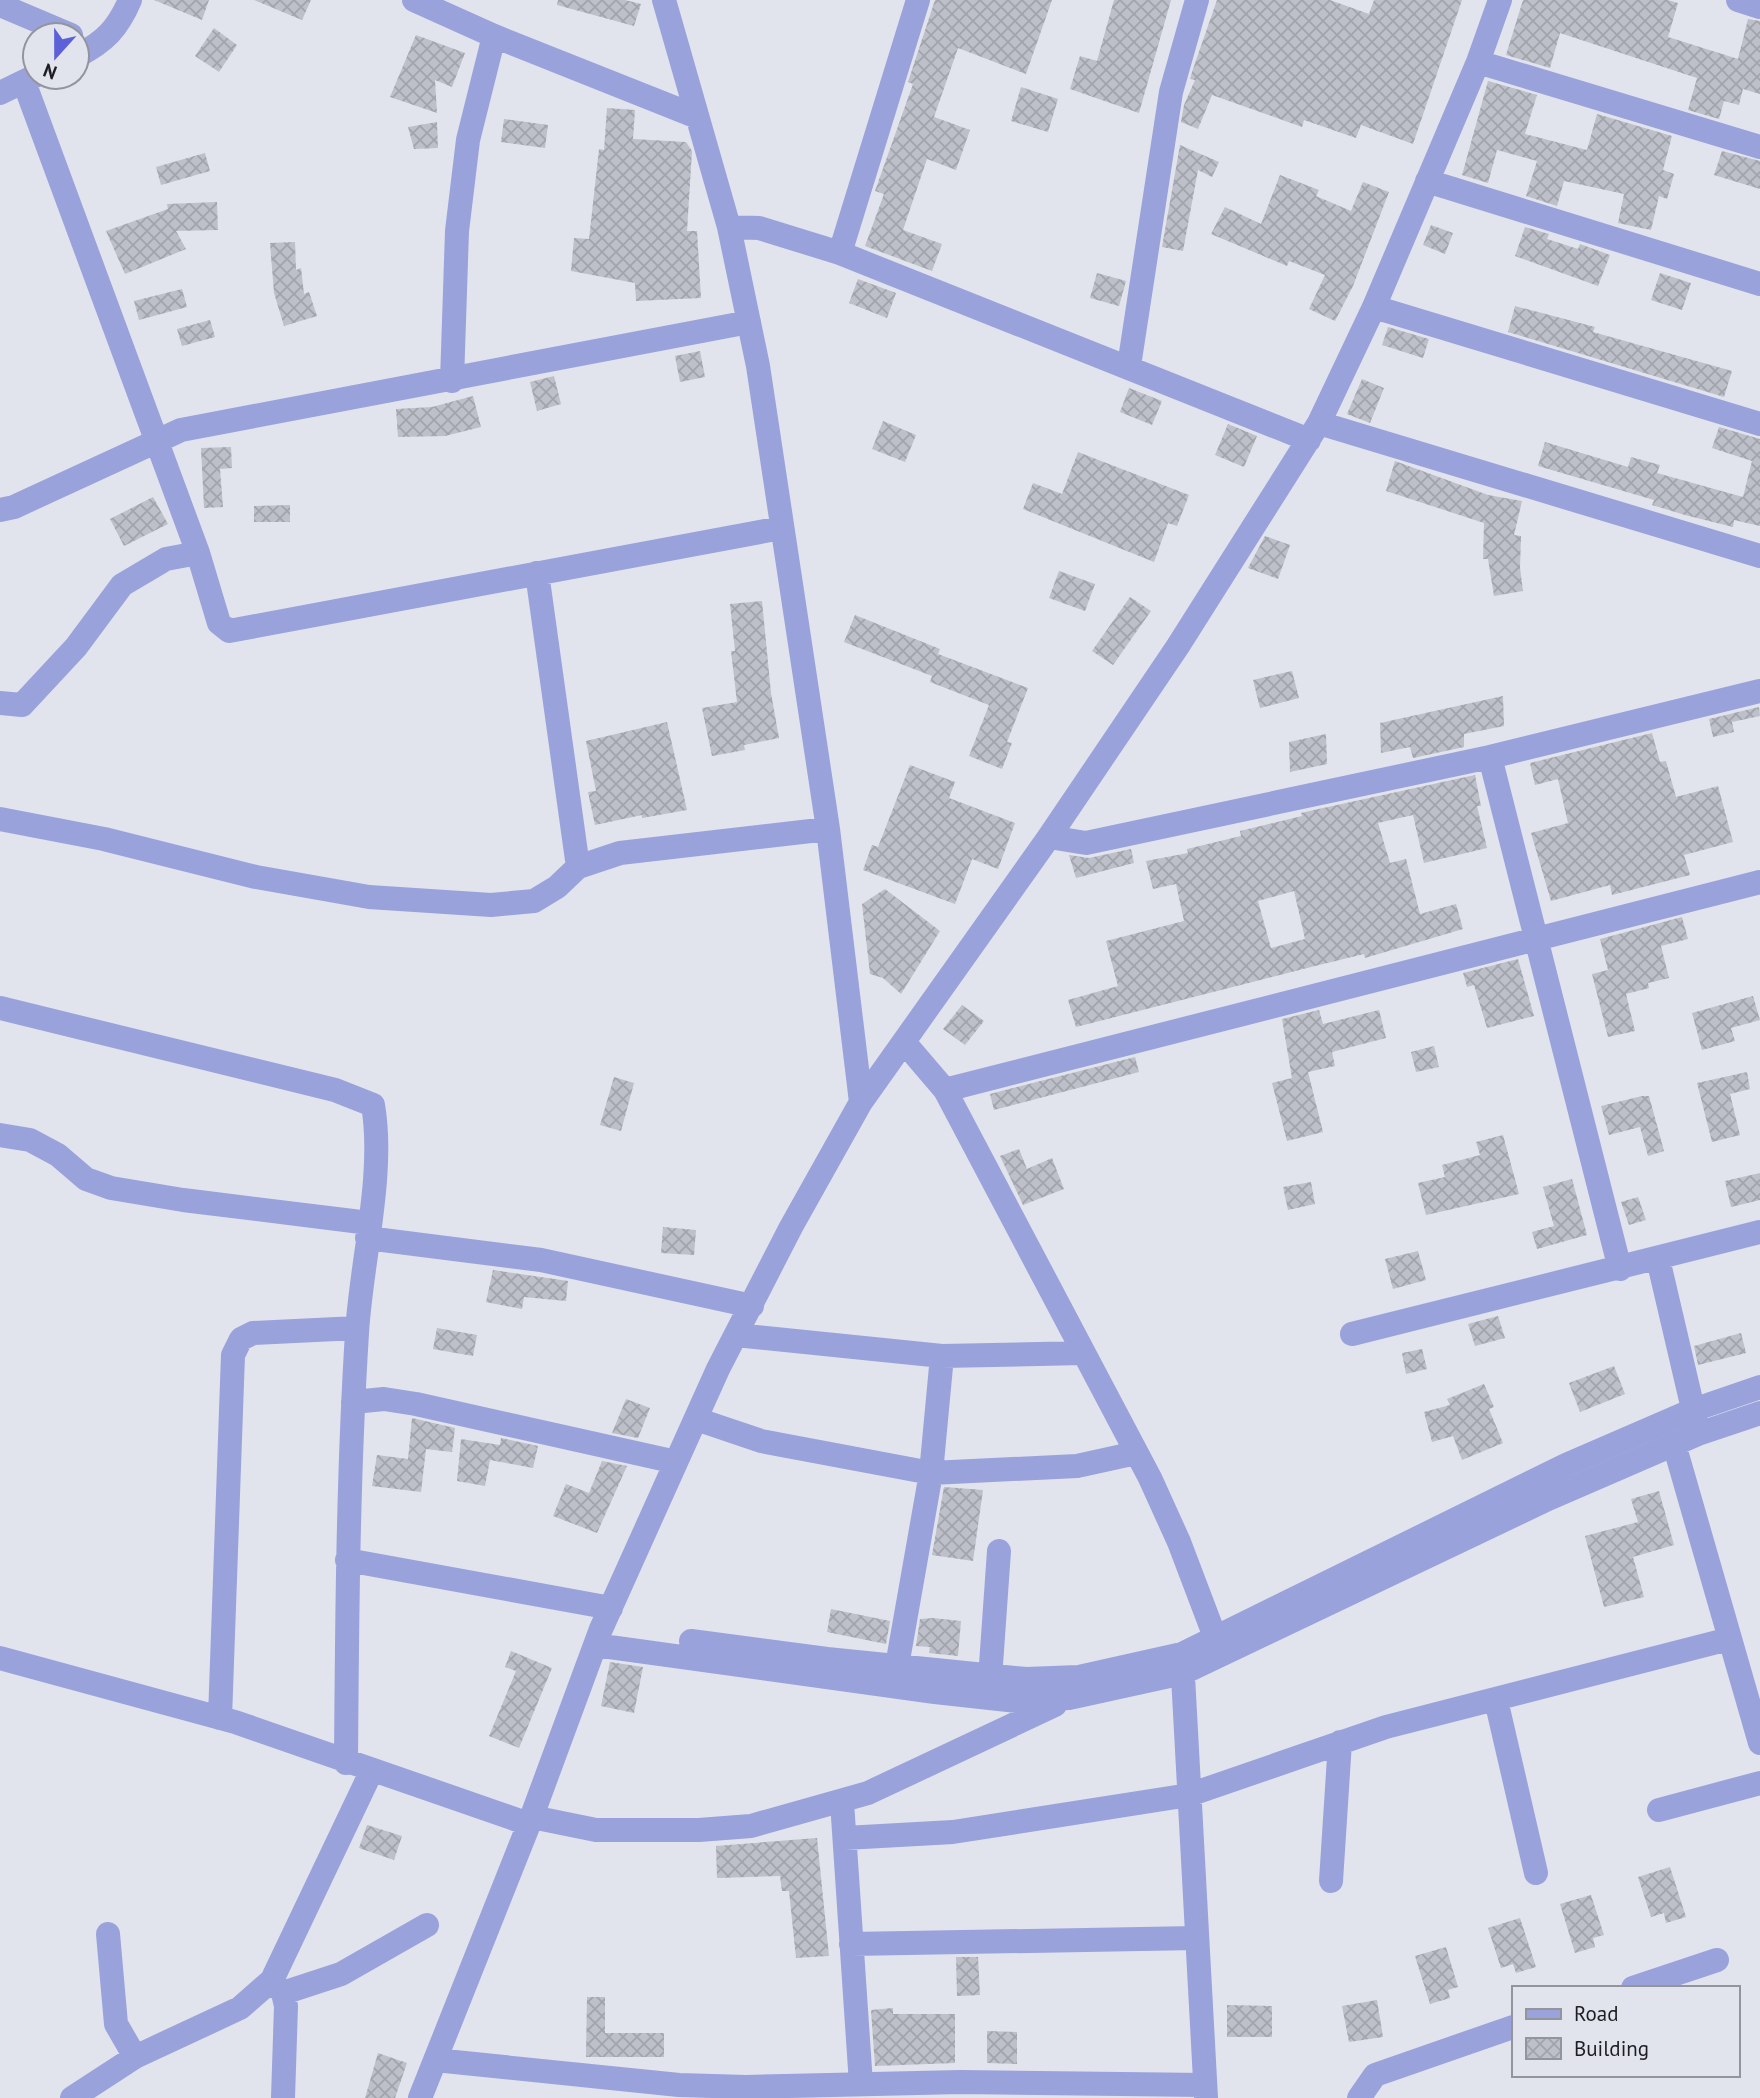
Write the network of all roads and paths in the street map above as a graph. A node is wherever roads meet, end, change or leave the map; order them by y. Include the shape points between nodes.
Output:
1 (130, 0) edge
2 (414, 0) edge
3 (664, 0) edge
4 (918, 0) edge
5 (1197, 0) edge
6 (1500, 0) edge
7 (1738, 0) edge
8 (0, 5) edge
9 (1760, 7) edge
10 (38, 21) edge
11 (494, 36) junction
12 (91, 42) edge
13 (1478, 62) junction
14 (21, 83) edge
15 (33, 91) edge
16 (0, 93) edge
17 (695, 116) junction
18 (1760, 147) edge
19 (1427, 181) junction
20 (729, 227) junction
21 (840, 253) junction
22 (1760, 284) edge
23 (1374, 307) junction
24 (749, 322) junction
25 (1129, 366) junction
26 (452, 381) junction
27 (1760, 424) edge
28 (1314, 432) junction
29 (156, 441) junction
30 (0, 510) edge
31 (781, 528) junction
32 (198, 553) junction
33 (1760, 556) edge
34 (537, 573) junction
35 (1760, 691) edge
36 (0, 703) edge
37 (1490, 757) junction
38 (0, 819) edge
39 (828, 829) junction
40 (1049, 838) junction
41 (578, 867) junction
42 (1760, 882) edge
43 (1535, 937) junction
44 (0, 1009) edge
45 (904, 1042) junction
46 (945, 1090) junction
47 (861, 1102) junction
48 (0, 1135) edge
49 (368, 1231) junction
50 (1760, 1232) edge
51 (1658, 1259) junction
52 (1619, 1269) junction
53 (752, 1306) junction
54 (357, 1328) junction
55 (1352, 1334) dead end
56 (736, 1335) junction
57 (1083, 1353) junction
58 (942, 1356) junction
59 (1760, 1387) edge
60 (353, 1402) junction
61 (1760, 1413) edge
62 (696, 1419) junction
63 (1696, 1422) junction
64 (1674, 1444) junction
65 (1136, 1453) junction
66 (676, 1462) junction
67 (931, 1474) junction
68 (999, 1551) dead end
69 (347, 1560) junction
70 (602, 1627) junction
71 (1215, 1637) junction
72 (1729, 1639) junction
73 (0, 1658) edge
74 (1182, 1663) junction
75 (896, 1677) junction
76 (990, 1688) junction
77 (1069, 1699) junction
78 (1496, 1700) junction
79 (220, 1718) junction
80 (1340, 1742) junction
81 (1760, 1743) edge
82 (346, 1763) junction
83 (372, 1770) junction
84 (1760, 1783) edge
85 (1189, 1795) junction
86 (842, 1801) junction
87 (1659, 1810) dead end
88 (531, 1820) junction
89 (845, 1838) junction
90 (1536, 1873) dead end
91 (1331, 1881) dead end
92 (427, 1925) dead end
93 (108, 1934) dead end
94 (1197, 1938) junction
95 (851, 1944) junction
96 (1717, 1960) dead end
97 (278, 1986) junction
98 (1639, 1986) edge
99 (1512, 2027) edge
100 (135, 2057) junction
101 (435, 2060) junction
102 (860, 2084) junction
103 (1024, 2090) edge
104 (679, 2091) edge
105 (1205, 2091) edge
106 (72, 2098) edge
107 (283, 2098) edge
108 (420, 2098) edge
109 (1359, 2098) edge

1 - 12 street via 121,23
2 - 11 street
3 - 17 street
4 - 21 street
5 - 25 street via 1171,93
6 - 13 street
7 - 9 street
8 - 10 street
11 - 17 street
11 - 26 street via 468,140 458,218
13 - 18 street
13 - 19 street
14 - 16 street
15 - 29 street
17 - 20 street
19 - 22 street
19 - 23 street
20 - 21 street via 759,228
20 - 24 street
21 - 25 street
23 - 27 street
23 - 28 street
24 - 26 street
24 - 31 street
25 - 28 street
26 - 29 street via 181,430
28 - 33 street
28 - 40 street
29 - 30 street
29 - 32 street
31 - 34 street
31 - 39 street
32 - 34 street via 219,623 229,631
32 - 36 street via 166,559 122,585 76,647 22,705
34 - 41 street
35 - 37 street
37 - 40 street via 1086,843
37 - 43 street
38 - 41 street via 256,877 369,897 491,905 534,901
39 - 41 street via 654,847
39 - 47 street
40 - 45 street
42 - 43 street
43 - 46 street
43 - 52 street
44 - 49 street via 370,1101 375,1138
45 - 46 street
45 - 47 street
46 - 57 street
47 - 53 street
48 - 49 street via 30,1140 58,1155 86,1179 111,1188
49 - 53 street via 541,1260
49 - 54 street
50 - 51 street
51 - 52 street
51 - 63 street
52 - 55 street
53 - 56 street
54 - 60 street
54 - 79 street via 253,1333 242,1339 233,1354
56 - 58 street
56 - 62 street
57 - 58 street
57 - 65 street
58 - 67 street
59 - 63 street
60 - 66 street via 384,1399 416,1404
60 - 69 street
61 - 63 street
62 - 66 street
62 - 67 street via 773,1444
63 - 64 street
63 - 71 street via 1566,1465
64 - 72 street
64 - 74 street
65 - 67 street via 1077,1466
65 - 71 street via 1180,1542
66 - 70 street
67 - 75 street
68 - 76 street
69 - 70 street
69 - 82 street
70 - 75 street
70 - 88 street
71 - 74 street
72 - 78 street
72 - 81 street
73 - 79 street
74 - 76 street
74 - 77 street
74 - 85 street
75 - 76 street
76 - 77 street via 1017,1701
77 - 86 street
78 - 80 street
78 - 90 street
79 - 82 street
80 - 85 street
80 - 91 street
82 - 83 street
83 - 88 street
83 - 97 street
84 - 87 street
85 - 89 street via 953,1832
85 - 94 street
86 - 88 street via 751,1826 699,1830 596,1830
86 - 89 street
88 - 101 street
89 - 95 street
92 - 97 street via 341,1974
93 - 100 street via 117,2024
94 - 95 street
94 - 105 street
95 - 102 street
96 - 98 street
97 - 100 street
97 - 107 street via 287,2054
99 - 109 street via 1375,2075
100 - 106 street
101 - 104 street
101 - 108 street
102 - 103 street
102 - 104 street
103 - 105 street

